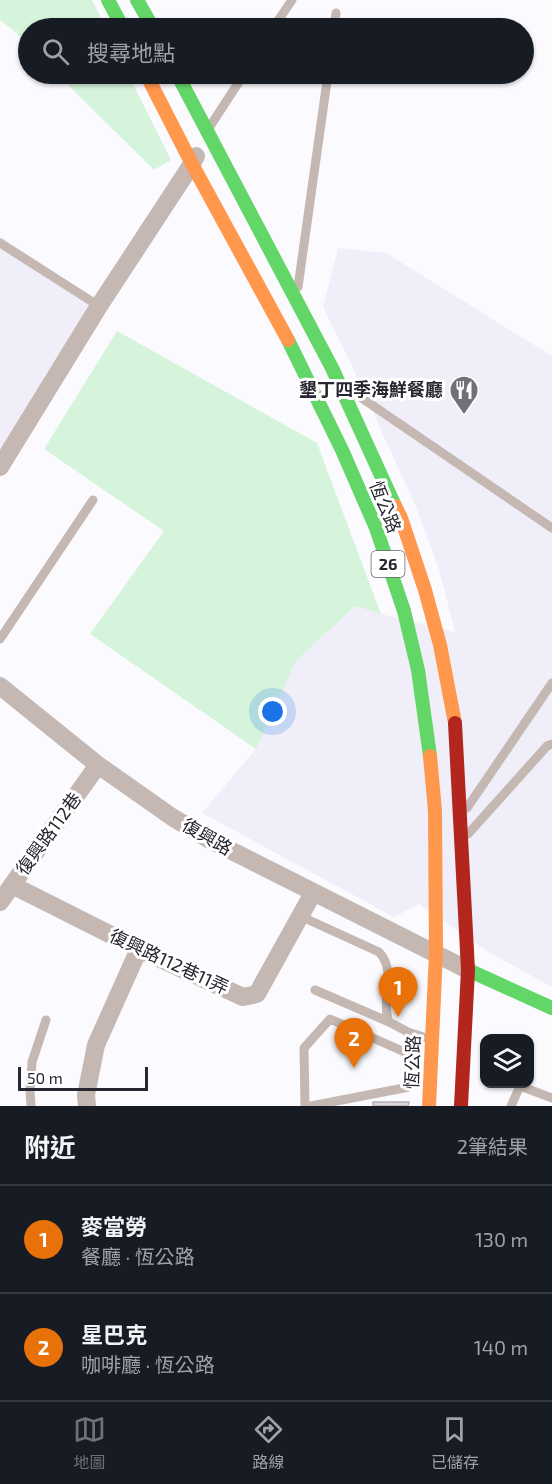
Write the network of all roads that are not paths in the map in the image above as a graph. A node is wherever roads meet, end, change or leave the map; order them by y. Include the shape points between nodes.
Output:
1 (108, 0) edge
2 (137, 0) edge
3 (292, 0) edge
4 (336, 14) dead end
5 (118, 18) edge
6 (147, 18) edge
7 (280, 18) edge
8 (335, 18) edge
9 (151, 84) edge
10 (183, 84) edge
11 (238, 84) edge
12 (327, 84) edge
13 (208, 130) junction
14 (192, 165) junction
15 (0, 243) edge
16 (296, 299) junction
17 (99, 306) junction
18 (338, 381) junction
19 (0, 467) edge
20 (93, 500) dead end
21 (552, 526) edge
22 (0, 639) edge
23 (552, 683) edge
24 (0, 686) edge
25 (552, 744) edge
26 (98, 765) junction
27 (461, 816) junction
28 (462, 840) junction
29 (12, 885) junction
30 (313, 893) junction
31 (0, 902) edge
32 (300, 916) junction
33 (139, 949) junction
34 (436, 953) junction
35 (468, 970) junction
36 (315, 990) dead end
37 (552, 1008) edge
38 (46, 1020) dead end
39 (389, 1022) junction
40 (408, 1032) junction
41 (432, 1040) junction
42 (409, 1054) junction
43 (552, 1098) edge
44 (31, 1106) edge
45 (87, 1106) edge
46 (305, 1106) edge
47 (311, 1106) edge
48 (429, 1106) edge
49 (461, 1106) edge
50 (510, 1106) edge

1 - 5 main road
2 - 6 main road
3 - 7 lane
4 - 8 lane
9 - 14 main road, 恆公路 / 26
10 - 13 main road, 恆公路 / 26
11 - 13 lane
12 - 16 lane
13 - 14 street
13 - 16 main road, 恆公路 / 26
14 - 17 street
14 - 34 main road, 恆公路 / 26 via 282,327 332,428 376,528 404,611 418,670 435,812
15 - 17 lane
16 - 18 main road, 恆公路 / 26
17 - 19 street
18 - 21 lane
18 - 27 main road, 恆公路 / 26 via 401,518 425,590 455,716
20 - 22 lane
23 - 27 lane
24 - 26 street, 復興路
25 - 28 lane
26 - 29 street, 復興路112巷
26 - 30 street, 復興路 via 210,840
27 - 28 main road, 恆公路 / 26
28 - 35 main road, 恆公路 / 26
29 - 31 street, 復興路112巷
29 - 33 street, 復興路112巷11弄
30 - 32 street, 復興路112巷11弄
30 - 34 street, 復興路
32 - 33 street, 復興路112巷11弄 via 257,994 243,997
32 - 39 lane via 379,952 385,959
33 - 45 street via 96,1045
34 - 35 street, 復興路
34 - 41 main road, 恆公路 / 26
35 - 37 main road
35 - 49 main road, 恆公路 / 26
36 - 39 lane
38 - 44 lane via 32,1062
39 - 40 lane
40 - 41 lane
40 - 42 lane
41 - 48 main road, 恆公路 / 26
42 - 46 lane via 330,1019 304,1048
42 - 47 lane via 409,1087
43 - 50 lane via 520,1086

